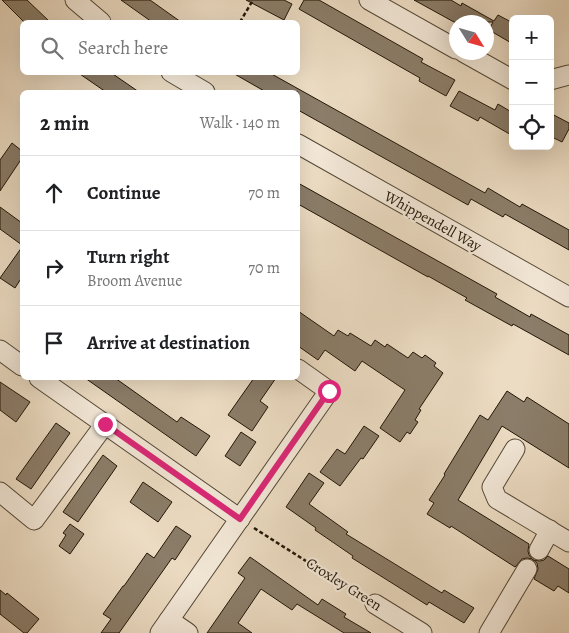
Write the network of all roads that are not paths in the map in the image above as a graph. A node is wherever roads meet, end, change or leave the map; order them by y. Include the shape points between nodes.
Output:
1 (75, 0) edge
2 (368, 0) edge
3 (99, 20) edge
4 (449, 45) edge
5 (477, 60) edge
6 (176, 75) edge
7 (569, 75) edge
8 (509, 78) edge
9 (554, 79) edge
10 (202, 90) edge
11 (300, 145) edge
12 (569, 297) edge
13 (300, 370) edge
14 (42, 380) edge
15 (105, 424) junction
16 (515, 449) dead end
17 (0, 492) edge
18 (240, 519) junction
19 (550, 530) junction
20 (569, 542) edge
21 (538, 550) dead end
22 (527, 569) dead end
23 (374, 604) road end
24 (165, 627) edge
25 (188, 633) edge
26 (422, 633) edge
27 (489, 633) edge

1 - 3 street
2 - 4 street
5 - 8 street
6 - 10 street
7 - 9 street
11 - 12 street, Whippendell Way
13 - 18 street via 329,391
14 - 15 street
15 - 17 street via 34,520
15 - 18 street
16 - 19 street via 492,487 497,498
18 - 24 street
19 - 20 street
19 - 21 street
22 - 27 street
23 - 26 street, Croxley Green
24 - 25 street

